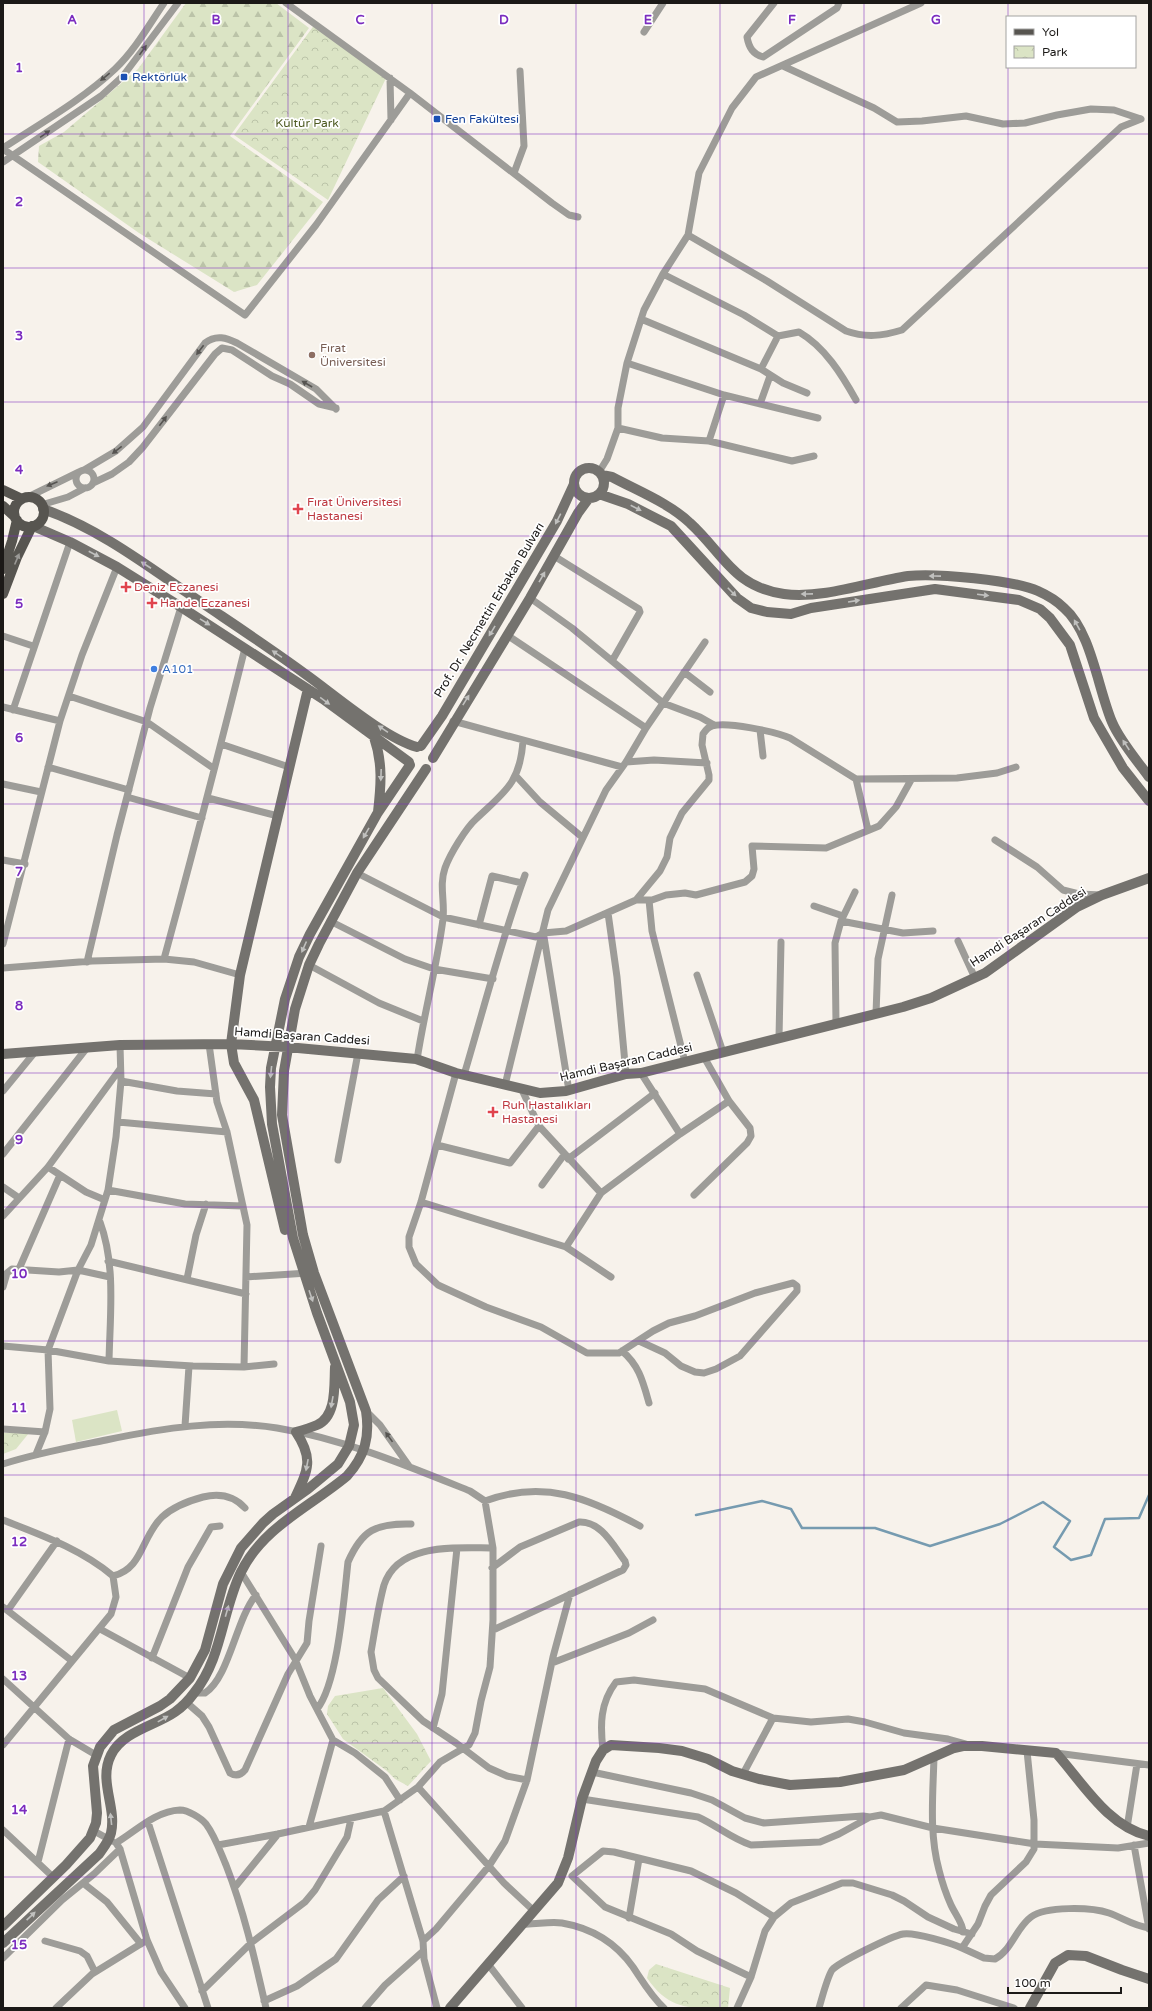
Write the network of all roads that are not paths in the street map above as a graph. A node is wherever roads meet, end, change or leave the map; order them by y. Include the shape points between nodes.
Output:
1 (164, 3) edge
2 (178, 3) edge
3 (286, 3) edge
4 (663, 3) edge
5 (774, 3) edge
6 (839, 3) edge
7 (921, 3) edge
8 (644, 32) dead end
9 (783, 66) junction
10 (520, 71) dead end
11 (390, 78) junction
12 (410, 93) junction
13 (392, 120) junction
14 (3, 148) edge
15 (13, 156) junction
16 (3, 162) edge
17 (514, 173) junction
18 (578, 217) dead end
19 (688, 235) junction
20 (663, 274) junction
21 (641, 319) junction
22 (778, 336) junction
23 (229, 340) junction
24 (226, 348) junction
25 (627, 363) junction
26 (761, 369) junction
27 (770, 376) junction
28 (807, 393) dead end
29 (724, 395) junction
30 (856, 400) dead end
31 (760, 404) junction
32 (818, 418) dead end
33 (142, 427) junction
34 (618, 428) junction
35 (152, 434) junction
36 (709, 441) junction
37 (814, 456) dead end
38 (82, 471) junction
39 (600, 473) junction
40 (93, 483) junction
41 (574, 484) junction
42 (85, 488) junction
43 (3, 490) edge
44 (599, 494) junction
45 (24, 498) junction
46 (589, 498) junction
47 (3, 506) edge
48 (42, 507) junction
49 (16, 518) junction
50 (33, 526) junction
51 (70, 542) junction
52 (554, 556) junction
53 (117, 567) junction
54 (3, 569) edge
55 (3, 594) edge
56 (530, 598) junction
57 (182, 607) junction
58 (507, 635) junction
59 (3, 636) edge
60 (705, 642) dead end
61 (33, 646) junction
62 (245, 648) junction
63 (612, 661) junction
64 (684, 672) junction
65 (308, 689) junction
66 (710, 692) dead end
67 (69, 696) junction
68 (663, 703) junction
69 (3, 707) edge
70 (13, 710) junction
71 (60, 721) junction
72 (453, 721) junction
73 (147, 722) junction
74 (714, 725) junction
75 (646, 728) junction
76 (760, 730) junction
77 (374, 737) junction
78 (523, 741) junction
79 (221, 744) junction
80 (419, 747) junction
81 (763, 756) dead end
82 (433, 758) junction
83 (707, 763) junction
84 (410, 764) junction
85 (624, 765) junction
86 (48, 767) junction
87 (289, 767) junction
88 (1016, 767) dead end
89 (213, 768) junction
90 (426, 769) junction
91 (516, 776) junction
92 (1149, 776) edge
93 (856, 779) junction
94 (911, 780) junction
95 (3, 784) edge
96 (42, 792) junction
97 (128, 793) junction
98 (208, 798) junction
99 (1149, 801) edge
100 (377, 814) junction
101 (278, 816) junction
102 (202, 818) junction
103 (868, 830) junction
104 (582, 837) junction
105 (996, 840) dead end
106 (3, 860) edge
107 (25, 864) junction
108 (357, 873) junction
109 (525, 875) dead end
110 (1149, 878) edge
111 (522, 883) junction
112 (855, 892) dead end
113 (892, 895) dead end
114 (1102, 895) junction
115 (636, 900) junction
116 (649, 900) junction
117 (814, 906) dead end
118 (608, 913) junction
119 (443, 917) junction
120 (842, 919) junction
121 (330, 921) junction
122 (479, 925) junction
123 (885, 929) junction
124 (505, 932) junction
125 (933, 932) dead end
126 (543, 933) junction
127 (958, 941) dead end
128 (781, 942) dead end
129 (3, 944) edge
130 (164, 959) junction
131 (87, 962) junction
132 (309, 965) junction
133 (3, 968) edge
134 (434, 969) junction
135 (240, 975) junction
136 (696, 976) dead end
137 (976, 978) junction
138 (493, 979) junction
139 (876, 1014) junction
140 (423, 1021) junction
141 (836, 1024) junction
142 (779, 1038) junction
143 (120, 1044) junction
144 (209, 1044) junction
145 (231, 1044) junction
146 (275, 1046) junction
147 (287, 1047) junction
148 (86, 1049) junction
149 (35, 1052) junction
150 (722, 1052) junction
151 (358, 1053) junction
152 (3, 1054) edge
153 (704, 1057) junction
154 (417, 1060) junction
155 (685, 1062) junction
156 (120, 1069) junction
157 (641, 1073) junction
158 (460, 1074) junction
159 (626, 1074) junction
160 (121, 1081) junction
161 (505, 1085) junction
162 (522, 1090) junction
163 (569, 1090) junction
164 (3, 1091) edge
165 (655, 1093) junction
166 (216, 1094) junction
167 (729, 1101) junction
168 (118, 1122) junction
169 (539, 1126) junction
170 (226, 1132) junction
171 (680, 1134) junction
172 (437, 1145) junction
173 (3, 1154) edge
174 (566, 1157) junction
175 (338, 1160) dead end
176 (48, 1167) junction
177 (60, 1175) junction
178 (542, 1185) dead end
179 (3, 1187) edge
180 (108, 1190) junction
181 (601, 1193) junction
182 (694, 1195) dead end
183 (19, 1198) junction
184 (105, 1200) junction
185 (421, 1202) junction
186 (206, 1204) junction
187 (243, 1206) junction
188 (3, 1216) edge
189 (100, 1222) junction
190 (566, 1247) junction
191 (108, 1261) junction
192 (19, 1269) junction
193 (78, 1270) junction
194 (314, 1273) junction
195 (301, 1274) junction
196 (110, 1277) junction
197 (246, 1277) junction
198 (611, 1277) dead end
199 (187, 1279) junction
200 (3, 1287) edge
201 (246, 1294) junction
202 (639, 1341) junction
203 (3, 1346) edge
204 (48, 1350) junction
205 (622, 1351) junction
206 (109, 1361) junction
207 (335, 1363) junction
208 (274, 1364) dead end
209 (189, 1366) junction
210 (244, 1367) junction
211 (649, 1403) dead end
212 (366, 1411) junction
213 (185, 1426) junction
214 (3, 1429) edge
215 (45, 1432) junction
216 (296, 1432) junction
217 (350, 1446) junction
218 (364, 1450) junction
219 (36, 1454) junction
220 (3, 1464) edge
221 (409, 1466) junction
222 (294, 1499) junction
223 (484, 1501) junction
224 (245, 1508) dead end
225 (3, 1520) edge
226 (410, 1524) dead end
227 (220, 1526) dead end
228 (640, 1526) dead end
229 (57, 1542) junction
230 (322, 1546) dead end
231 (456, 1548) junction
232 (493, 1548) junction
233 (492, 1568) junction
234 (241, 1572) junction
235 (113, 1576) junction
236 (570, 1594) junction
237 (256, 1595) junction
238 (5, 1609) edge
239 (653, 1620) dead end
240 (100, 1629) junction
241 (493, 1630) junction
242 (152, 1658) junction
243 (295, 1659) junction
244 (72, 1661) junction
245 (552, 1663) junction
246 (190, 1678) junction
247 (3, 1679) edge
248 (195, 1693) junction
249 (186, 1702) junction
250 (34, 1706) junction
251 (317, 1709) junction
252 (773, 1718) junction
253 (433, 1728) junction
254 (69, 1739) junction
255 (333, 1740) junction
256 (3, 1745) edge
257 (971, 1746) junction
258 (463, 1748) junction
259 (603, 1750) junction
260 (1027, 1751) junction
261 (1056, 1753) junction
262 (96, 1756) junction
263 (934, 1757) junction
264 (1137, 1764) junction
265 (1149, 1765) edge
266 (592, 1772) junction
267 (743, 1774) junction
268 (527, 1780) junction
269 (418, 1787) junction
270 (582, 1799) junction
271 (400, 1800) junction
272 (384, 1811) junction
273 (870, 1817) junction
274 (351, 1819) junction
275 (148, 1822) junction
276 (309, 1827) junction
277 (933, 1828) junction
278 (1127, 1828) junction
279 (3, 1830) edge
280 (94, 1831) junction
281 (278, 1834) junction
282 (1149, 1836) edge
283 (1149, 1843) edge
284 (115, 1844) junction
285 (1035, 1844) junction
286 (218, 1845) junction
287 (1134, 1845) junction
288 (639, 1859) junction
289 (38, 1862) junction
290 (490, 1866) junction
291 (562, 1873) junction
292 (404, 1876) junction
293 (572, 1876) junction
294 (54, 1877) junction
295 (83, 1883) junction
296 (235, 1887) junction
297 (534, 1911) junction
298 (774, 1917) junction
299 (628, 1918) junction
300 (522, 1924) junction
301 (3, 1926) edge
302 (1149, 1929) edge
303 (963, 1932) junction
304 (972, 1934) junction
305 (45, 1941) dead end
306 (423, 1941) junction
307 (144, 1942) junction
308 (3, 1943) edge
309 (251, 1943) junction
310 (962, 1948) junction
311 (422, 1952) junction
312 (3, 1958) edge
313 (488, 1964) junction
314 (95, 1972) junction
315 (751, 1977) junction
316 (1149, 1979) edge
317 (202, 1991) junction
318 (265, 2004) edge
319 (56, 2008) edge
320 (184, 2008) edge
321 (208, 2008) edge
322 (365, 2008) edge
323 (437, 2008) edge
324 (450, 2008) edge
325 (522, 2008) edge
326 (664, 2008) edge
327 (737, 2008) edge
328 (819, 2008) edge
329 (901, 2008) edge
330 (1014, 2008) edge
331 (1030, 2008) edge

1 -> 14 street via 138,42 116,68 84,94
15 -> 2 street via 101,96 123,76
3 - 11 street
4 - 8 street
5 - 6 street via 747,37 748,46 756,55 763,57 836,8
7 - 9 street
9 - 19 street via 756,77 732,108 699,173
9 - 19 street via 874,108 897,122 966,116 1003,124 1026,123 1091,109 1114,110 1141,119 1121,127 902,330 883,335 860,336 846,331 768,281
10 - 17 street via 524,146
11 - 12 street
11 - 13 street
12 - 13 street
12 - 17 street
13 - 15 street via 316,226 245,315
14 - 15 street
15 - 16 street
17 - 18 street via 569,215
19 - 20 street
20 - 21 street
20 - 22 street via 744,315
21 - 25 street
21 - 26 street
22 - 26 street
22 - 30 street via 799,332 806,336 838,370
23 - 24 street
24 -> 23 street via 290,384 319,404 336,408 316,389
23 -> 33 street via 213,338 205,343
35 -> 24 street via 215,354
25 - 29 street
25 - 34 street via 618,408
26 - 27 street
27 - 28 street
27 - 31 street
29 - 31 street
29 - 36 street
31 - 32 street
33 - 35 street
33 -> 38 street via 116,452
34 - 36 street via 662,438
34 - 39 street
35 - 40 street via 129,462
36 - 37 street via 792,461
38 - 40 street via 92,474
38 - 42 street via 76,478 77,484
38 -> 45 street
39 - 41 main road via 591,468 583,470 576,476
39 - 44 main road via 604,483
92 -> 39 main road via 1112,723 1077,623 1065,608 1042,593 1016,584 950,576 909,576 816,594 785,594 759,588 740,577 690,523 674,510
40 - 42 street
41 - 46 main road via 577,492
41 -> 80 main road, Prof. Dr. Necmettin Erbakan Bulvarı via 553,528 442,716
42 - 48 street
43 - 45 main road
44 - 46 main road
44 -> 99 main road via 628,504 671,526 737,598 751,608 791,614 812,608 935,589 1019,600 1040,609 1070,645 1094,718 1122,768
45 - 48 main road via 35,499
45 - 49 main road via 16,505
46 - 52 main road
47 - 49 main road
48 - 50 main road via 42,517
80 -> 48 main road via 398,739 360,714 294,665 143,563 67,517
49 - 50 main road via 24,526
49 - 54 main road
50 - 51 main road
55 -> 50 main road
51 -> 53 main road
51 - 61 street
56 -> 52 main road
52 - 63 street via 639,609 640,612
53 - 57 main road
53 - 67 street via 82,655
56 - 58 main road
56 - 63 street
57 -> 62 main road
57 - 73 street
72 -> 58 main road
58 - 75 street
59 - 61 street
60 - 64 street
61 - 70 street
62 - 65 main road
62 - 79 street
63 - 68 street
64 - 66 street
64 - 68 street
65 -> 77 main road
65 - 87 main road
67 - 71 street
67 - 73 street
68 - 74 street
68 - 75 street
69 - 70 street
70 - 71 street
71 - 86 street
72 - 78 street
72 - 82 main road
73 - 89 street
73 - 97 street
74 - 76 street
74 - 83 street via 703,734 702,745
75 - 85 street
76 - 81 street
76 - 93 street via 790,738
77 - 84 main road
77 -> 100 main road via 382,772
78 - 85 street
78 - 91 street
79 - 87 street
79 - 89 street
80 - 82 main road via 430,751
80 - 84 main road via 411,751
82 - 90 main road
83 - 85 street via 654,760
83 - 115 street via 709,780 682,812 670,838 667,857 660,871
84 - 90 main road via 416,770
84 - 100 main road
85 - 104 street via 606,790
86 - 96 street
86 - 97 street
87 - 101 main road
88 - 94 street via 984,775
89 - 98 street
90 - 108 main road
91 - 104 street via 540,802
91 - 119 street via 495,803 475,820 446,867 441,880
93 - 94 street
93 - 103 street
94 - 103 street via 887,819 879,826
95 - 96 street
96 - 107 street
97 - 102 street
97 - 131 street
98 - 101 street
98 - 102 street
100 -> 146 main road via 302,952 285,999
101 - 135 main road
102 - 130 street
103 - 116 street via 826,848 752,846 754,869 752,876 745,882 696,895 685,893
104 - 126 street via 548,910
105 - 114 street via 1037,867 1063,890
106 - 107 street
107 - 129 street
108 - 119 street
108 - 121 main road
109 - 111 street
110 - 114 main road, Hamdi Başaran Caddesi
111 - 122 street via 492,876
111 - 124 street
112 - 120 street
113 - 123 street
114 - 137 main road, Hamdi Başaran Caddesi via 1077,907 997,966
115 - 116 street
115 - 118 street
116 - 155 street via 652,932
117 - 120 street
118 - 126 street via 566,931
118 - 159 street
119 - 122 street
119 - 134 street
120 - 123 street
120 - 141 street via 836,937 834,958
121 - 132 main road
121 - 134 street via 406,959
122 - 124 street
123 - 125 street via 903,933
123 - 139 street via 878,959
124 - 126 street via 536,937
124 - 138 street
126 - 161 street
126 - 163 street
127 - 137 street
128 - 142 street
130 - 131 street
130 - 135 street via 194,962
131 - 133 street
132 - 140 street via 379,1003
132 - 147 main road via 295,1009
134 - 138 street
134 - 140 street
135 - 145 main road
136 - 150 street
137 - 139 main road, Hamdi Başaran Caddesi via 931,998
138 - 158 street
139 - 141 main road, Hamdi Başaran Caddesi
140 - 154 street
141 - 142 main road, Hamdi Başaran Caddesi
142 - 150 main road, Hamdi Başaran Caddesi
143 - 144 main road, Hamdi Başaran Caddesi
143 - 148 main road, Hamdi Başaran Caddesi
143 - 156 street
144 - 145 main road, Hamdi Başaran Caddesi
144 - 166 street
145 - 146 main road, Hamdi Başaran Caddesi
145 - 195 main road via 234,1063 254,1100 288,1243
146 - 147 main road, Hamdi Başaran Caddesi
146 -> 195 main road via 270,1087 271,1118 292,1238
147 - 151 main road, Hamdi Başaran Caddesi
147 - 194 main road via 282,1092 283,1122 303,1235
148 - 149 main road, Hamdi Başaran Caddesi
148 - 173 street
149 - 152 main road, Hamdi Başaran Caddesi
149 - 164 street
150 - 153 main road, Hamdi Başaran Caddesi
151 - 154 main road, Hamdi Başaran Caddesi
151 - 175 street
153 - 155 main road, Hamdi Başaran Caddesi
153 - 167 street
154 - 158 main road, Hamdi Başaran Caddesi
155 - 157 main road, Hamdi Başaran Caddesi
156 - 160 street
156 - 176 street
157 - 159 main road, Hamdi Başaran Caddesi
157 - 165 street
158 - 161 main road, Hamdi Başaran Caddesi
158 - 172 street
159 - 163 main road, Hamdi Başaran Caddesi
160 - 166 street via 178,1091
160 - 168 street
161 - 162 main road, Hamdi Başaran Caddesi
162 - 163 main road, Hamdi Başaran Caddesi via 540,1093
162 - 169 street
165 - 171 street
165 - 174 street
166 - 170 street
167 - 171 street
167 - 182 street via 750,1128 751,1136
168 - 170 street
168 - 180 street
169 - 172 street via 510,1163
169 - 174 street
170 - 187 street
171 - 181 street
172 - 185 street
174 - 178 street
174 - 181 street
176 - 177 street
176 - 183 street
177 - 184 street via 86,1192
177 - 192 street
179 - 183 street
180 - 184 street
180 - 186 street via 185,1204
181 - 190 street
183 - 188 street
184 - 189 street
185 - 190 street
185 - 205 street via 409,1236 409,1247 416,1264 438,1285 486,1307 541,1326 587,1353
186 - 187 street
186 - 199 street via 196,1235
187 - 197 street via 247,1225
189 - 191 street via 106,1238
189 - 193 street
190 - 198 street
191 - 196 street
191 - 199 street
192 - 193 street via 59,1272
192 - 200 street via 9,1271
193 - 196 street
193 - 204 street
194 - 195 street
194 - 212 main road
195 - 197 street
195 -> 207 main road
196 - 206 street
197 - 201 street
199 - 201 street
201 - 210 street
202 - 202 street via 669,1323 755,1293 793,1283 797,1286 797,1290 740,1356 716,1369 704,1373 695,1372 681,1366 665,1353
202 - 205 street
203 - 204 street
204 - 206 street
204 - 215 street via 50,1409
205 - 211 street via 640,1372
206 - 209 street
207 -> 216 main road via 334,1395 327,1418 318,1425
207 - 217 main road via 353,1414
208 - 210 street
209 - 210 street
209 - 213 street
212 - 218 main road via 368,1434
221 -> 212 street via 380,1425
213 - 216 street via 214,1424
213 - 219 street via 162,1428
214 - 215 street
215 - 219 street
216 - 217 street
216 -> 222 main road via 308,1456 305,1472
217 - 218 street
217 - 222 main road via 338,1464
218 - 221 street
218 - 234 main road via 347,1476 285,1521 250,1557
219 - 220 street
221 - 223 street via 470,1491
222 - 246 main road via 263,1523 235,1558 223,1584 205,1650
223 - 228 street via 505,1494 529,1491 583,1498
223 - 232 street
224 - 235 street via 230,1497 216,1495 187,1501 156,1523 132,1566
225 - 229 street
226 - 251 street via 391,1523 374,1529 363,1537 355,1548 348,1562 328,1689
227 - 242 street via 211,1527 201,1542
229 - 235 street via 87,1557
229 - 238 street
230 - 243 street via 307,1643
231 - 232 street
231 - 253 street via 442,1694
231 - 253 street via 414,1554 390,1574 384,1584 371,1652 378,1678 412,1712
232 - 233 street
233 - 236 street via 528,1543 579,1522 589,1522 600,1529 626,1565 623,1570
233 - 241 street
234 - 237 street
248 -> 234 main road via 209,1669
235 - 240 street via 116,1589 114,1606
236 - 241 street
236 - 245 street
237 - 243 street
237 - 248 street via 245,1611 231,1652 215,1683 205,1693
238 - 244 street
239 - 245 street via 629,1633
240 - 242 street
240 - 244 street
241 - 258 street via 490,1667 475,1733 472,1741
242 - 246 street
243 - 249 street via 244,1770 239,1775 230,1773 209,1727 202,1716
243 - 251 street
244 - 250 street
245 - 268 street
246 - 262 main road via 160,1706 114,1730 106,1738
247 - 250 street
248 - 249 main road
284 -> 249 main road via 106,1778 112,1754 123,1741 175,1712
250 - 254 street
250 - 256 street
251 - 255 street
252 - 257 street via 811,1722 848,1719
252 - 259 street via 705,1689 634,1680 616,1682 608,1692 601,1720
252 - 267 street
253 - 258 street
254 - 262 street
254 - 289 street
255 - 271 street via 355,1753 385,1777
255 - 276 street
257 - 260 main road
257 - 263 main road via 954,1748
258 - 268 street via 489,1768 507,1776
258 - 269 street via 440,1762
259 - 266 main road
259 - 267 main road via 611,1746 682,1751
260 - 261 main road
260 - 285 street
261 - 264 street
261 - 278 main road via 1093,1798
262 - 280 main road via 93,1778 97,1813
263 - 267 main road via 904,1770 840,1782 790,1785
263 - 277 street
264 - 265 street
264 - 278 street
266 - 270 main road
266 - 273 street via 691,1793 712,1800 745,1818 764,1823
268 - 290 street via 505,1841
269 - 271 street
269 - 290 street
270 - 273 street via 698,1817 750,1845 820,1842
270 - 291 main road
271 - 272 street
272 - 274 street
272 - 292 street
273 - 277 street via 881,1816
274 - 276 street
274 - 309 street via 347,1837 315,1890 294,1912
275 - 284 street
275 - 286 street via 158,1816 180,1810 190,1813 206,1824
275 - 317 street
276 - 281 street
277 - 285 street
277 - 303 street via 942,1882
278 - 282 main road
279 - 289 street
280 - 284 street
280 - 294 main road via 84,1847
281 - 286 street
281 - 296 street
283 - 287 street
284 - 295 street
284 - 307 street
308 -> 284 main road via 99,1854
285 - 287 street via 1118,1848
285 - 304 street via 1026,1862 991,1895
286 - 296 street
287 - 302 street
288 - 293 street via 603,1851
288 - 298 street via 661,1862 691,1871 736,1893
288 - 299 street
289 - 294 street
290 - 297 street
290 - 306 street via 436,1930
291 - 293 street
291 - 297 main road via 558,1883
292 - 306 street
292 - 318 street via 378,1900 336,1959
293 - 299 street via 604,1907
294 - 301 main road
295 - 307 street via 107,1902
295 - 312 street
296 - 309 street
297 - 300 main road
298 - 303 street via 791,1903 848,1882 898,1897 928,1917
298 - 315 street via 765,1931
299 - 315 street via 671,1934 697,1951
300 - 313 main road
300 - 326 street via 571,1925 594,1933 626,1958 648,1992
302 - 310 street via 1108,1912 1070,1909 1039,1913 1032,1917 1019,1930 1004,1952 995,1959 984,1958
303 - 304 street
304 - 310 street
305 - 314 street via 80,1951 87,1956
306 - 311 street
307 - 314 street
307 - 320 street
309 - 317 street
309 - 318 street
310 - 328 street via 951,1942 904,1934 891,1939 856,1955 833,1970
311 - 322 street via 385,1985
311 - 323 street
313 - 324 main road
313 - 325 street
314 - 319 street
315 - 327 street
316 - 331 main road via 1086,1956 1068,1955 1055,1963
317 - 321 street
329 - 330 street via 926,1985 957,1990

